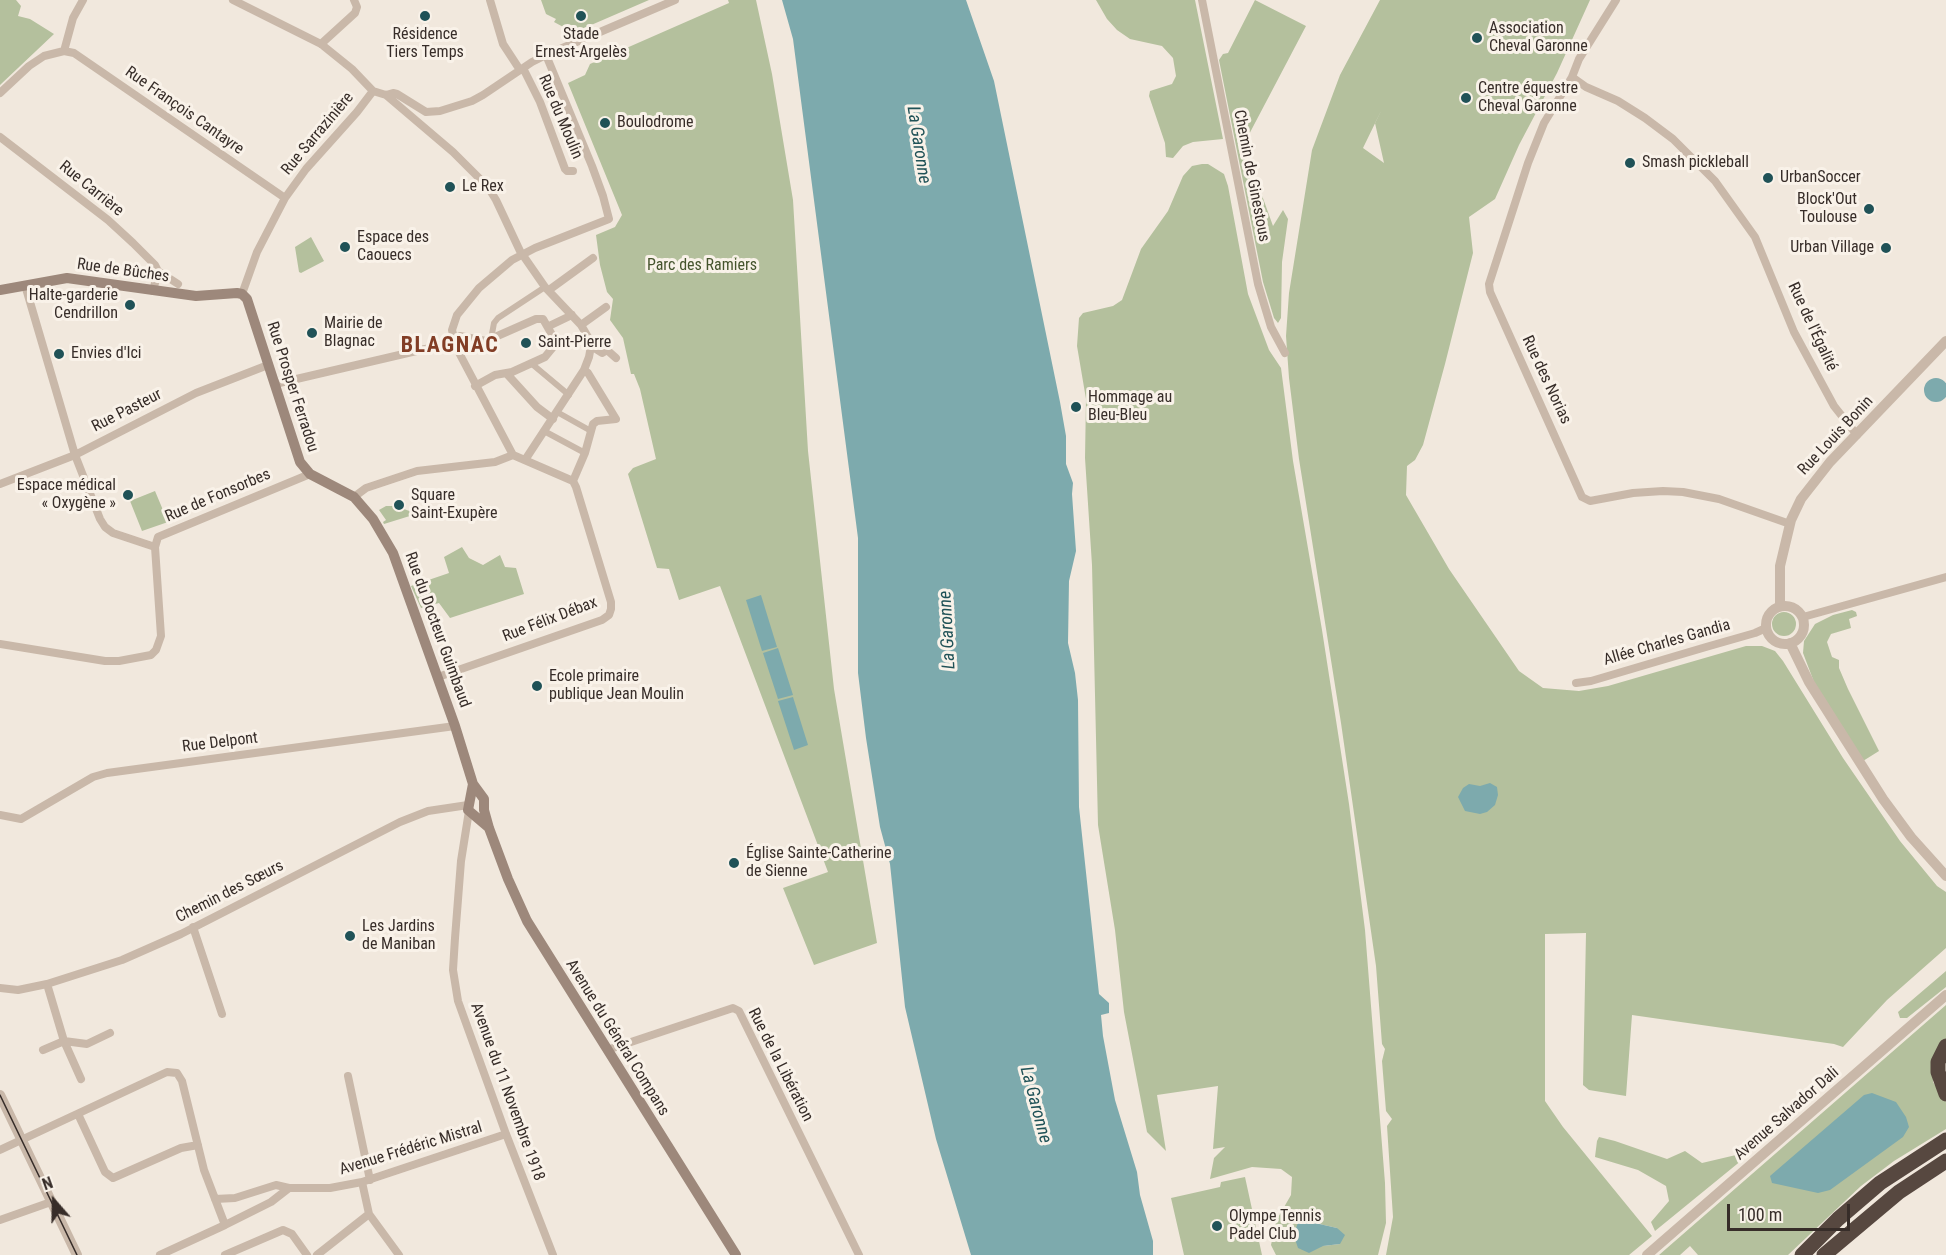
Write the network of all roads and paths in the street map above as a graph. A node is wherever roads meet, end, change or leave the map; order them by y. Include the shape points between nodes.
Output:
1 (83, 0) edge
2 (233, 0) edge
3 (354, 0) edge
4 (490, 0) edge
5 (675, 0) edge
6 (1202, 0) edge
7 (1616, 0) edge
8 (321, 44) junction
9 (64, 51) junction
10 (546, 55) junction
11 (521, 69) junction
12 (1572, 77) junction
13 (373, 91) junction
14 (0, 93) edge
15 (386, 95) junction
16 (0, 136) edge
17 (573, 171) dead end
18 (285, 198) junction
19 (523, 254) junction
20 (593, 258) dead end
21 (158, 271) junction
22 (178, 284) dead end
23 (25, 285) junction
24 (547, 288) junction
25 (0, 290) edge
26 (153, 291) junction
27 (242, 294) junction
28 (606, 307) dead end
29 (572, 315) junction
30 (580, 325) junction
31 (549, 326) junction
32 (490, 339) junction
33 (453, 340) junction
34 (1946, 341) edge
35 (591, 346) junction
36 (1285, 353) dead end
37 (616, 358) dead end
38 (532, 364) junction
39 (268, 365) junction
40 (584, 370) junction
41 (507, 374) junction
42 (278, 384) junction
43 (475, 386) junction
44 (568, 395) junction
45 (555, 415) junction
46 (544, 431) junction
47 (591, 431) junction
48 (1857, 435) junction
49 (585, 453) junction
50 (75, 455) junction
51 (513, 455) junction
52 (525, 460) junction
53 (310, 474) junction
54 (573, 481) junction
55 (0, 484) edge
56 (354, 497) junction
57 (1790, 524) junction
58 (155, 547) junction
59 (1946, 577) edge
60 (1780, 606) junction
61 (1803, 617) junction
62 (1766, 628) junction
63 (1790, 643) junction
64 (0, 644) edge
65 (438, 677) junction
66 (1576, 682) dead end
67 (456, 726) junction
68 (476, 809) junction
69 (0, 814) edge
70 (1946, 876) edge
71 (193, 927) junction
72 (47, 984) junction
73 (0, 988) edge
74 (1946, 995) edge
75 (222, 1014) dead end
76 (110, 1033) dead end
77 (64, 1041) junction
78 (1946, 1046) edge
79 (43, 1050) dead end
80 (607, 1050) junction
81 (348, 1076) dead end
82 (81, 1079) dead end
83 (1946, 1094) edge
84 (0, 1095) edge
85 (0, 1103) edge
86 (78, 1114) junction
87 (506, 1134) junction
88 (1946, 1140) edge
89 (20, 1141) junction
90 (198, 1144) junction
91 (0, 1150) edge
92 (1946, 1161) edge
93 (366, 1181) junction
94 (265, 1188) junction
95 (289, 1188) junction
96 (215, 1199) junction
97 (271, 1202) junction
98 (50, 1203) junction
99 (369, 1214) junction
100 (0, 1220) edge
101 (225, 1224) junction
102 (75, 1255) edge
103 (160, 1255) edge
104 (225, 1255) edge
105 (307, 1255) edge
106 (317, 1255) edge
107 (399, 1255) edge
108 (553, 1255) edge
109 (736, 1255) edge
110 (859, 1255) edge
111 (1647, 1255) edge
112 (1802, 1255) edge
113 (1824, 1255) edge

1 - 9 street via 73,18
2 - 8 street
3 - 8 street via 355,12
4 - 11 street, Rue du Moulin via 503,44
5 - 10 street
6 - 36 street, Chemin de Ginestous via 1258,284 1271,327
7 - 12 street
8 - 13 street
9 - 14 street via 44,56
9 - 18 street, Rue François Cantayre via 80,57
10 - 11 street
10 - 19 street via 596,176 609,219
11 - 15 street via 472,101 440,111 426,112 398,94
11 - 17 street, Rue du Moulin via 540,102 565,169
12 - 48 street, Rue de l'Égalité via 1645,118 1673,139 1715,181 1755,237 1798,339 1834,406
12 - 57 street, Rue des Norias via 1544,123 1489,284 1582,497 1590,501 1633,493 1683,492 1737,504
13 - 15 street
13 - 18 street, Rue Sarrazinière
15 - 19 street via 481,178
16 - 21 street, Rue Carrière via 118,230
18 - 27 street, Rue Sarrazinière via 257,252
19 - 24 street
19 - 33 street via 479,288 457,315
20 - 24 street via 570,277
21 - 22 street, Rue Carrière
21 - 26 street
23 - 25 main road, Rue de Bûches
23 - 26 main road, Rue de Bûches via 67,278
23 - 50 street
24 - 29 street
24 - 32 street via 498,318
26 - 27 main road, Rue de Bûches via 196,296
27 - 39 main road, Rue Prosper Ferradou via 251,306
28 - 30 street
29 - 30 street
29 - 31 street
30 - 35 street
31 - 32 street via 543,319 536,319
31 - 38 street via 554,346
32 - 33 street via 460,336
33 - 42 street
33 - 43 street
34 - 48 street, Rue Louis Bonin
35 - 37 street via 602,352 608,350
35 - 40 street
38 - 41 street
38 - 44 street
39 - 42 main road, Rue Prosper Ferradou
39 - 50 street, Rue Pasteur via 196,393
40 - 44 street
40 - 47 street via 616,419 597,421
41 - 43 street via 495,375
41 - 45 street via 537,407
42 - 53 main road, Rue Prosper Ferradou via 297,455
43 - 51 street
44 - 45 street
45 - 46 street
45 - 47 street
46 - 49 street
46 - 52 street
47 - 49 street
48 - 57 street, Rue Louis Bonin via 1814,480
49 - 54 street
50 - 55 street, Rue Pasteur
50 - 58 street via 105,527
51 - 52 street
51 - 56 street via 495,462 417,471 366,488
52 - 54 street
53 - 56 main road, Rue Prosper Ferradou
53 - 58 street, Rue de Fonsorbes via 158,537
54 - 65 street, Rue Félix Débax via 611,602 610,612 602,620
56 - 65 main road, Rue du Docteur Guimbaud via 373,518 393,553
57 - 60 street, Rue Louis Bonin via 1780,566
58 - 64 street via 161,636 151,655 105,661
59 - 61 street
60 - 61 street via 1793,607
60 - 62 street via 1769,614
61 - 63 street via 1803,632
62 - 63 street via 1773,640
62 - 66 street, Allée Charles Gandia via 1591,681
63 - 70 street via 1809,682 1883,799
65 - 67 main road, Rue du Docteur Guimbaud
67 - 68 main road, Rue du Docteur Guimbaud via 473,783
67 - 69 street, Rue Delpont via 107,773 93,777 21,819
68 - 71 street, Chemin des Sœurs via 428,812 400,822
68 - 80 main road, Avenue du Général Compans via 489,828 527,921
68 - 87 street, Avenue du 11 Novembre 1918 via 467,829 461,861 453,970 466,1028
71 - 72 street, Chemin des Sœurs via 122,960
71 - 75 street
72 - 73 street, Chemin des Sœurs via 18,990
72 - 77 street
74 - 111 street, Avenue Salvador Dali
76 - 77 street via 87,1044
77 - 79 street
77 - 82 street
78 - 83 highway via 1938,1072
80 - 109 main road, Avenue du Général Compans
80 - 110 street, Rue de la Libération via 733,1008 739,1011
81 - 93 street
84 - 89 street
85 - 89 street
86 - 89 street
86 - 90 street via 105,1172 113,1178
86 - 90 street via 172,1071 182,1081
87 - 93 street, Avenue Frédéric Mistral
87 - 108 street, Avenue du 11 Novembre 1918
88 - 112 highway via 1880,1183
89 - 91 street
89 - 98 street
90 - 96 street
92 - 113 highway via 1891,1199
93 - 95 street, Avenue Frédéric Mistral via 330,1188
93 - 99 street
94 - 95 street, Avenue Frédéric Mistral
94 - 96 street, Avenue Frédéric Mistral via 235,1198
94 - 97 street
95 - 97 street
96 - 101 street
97 - 101 street
98 - 100 street
98 - 102 street
99 - 106 street
99 - 107 street
101 - 103 street
104 - 105 street via 283,1230 292,1234

